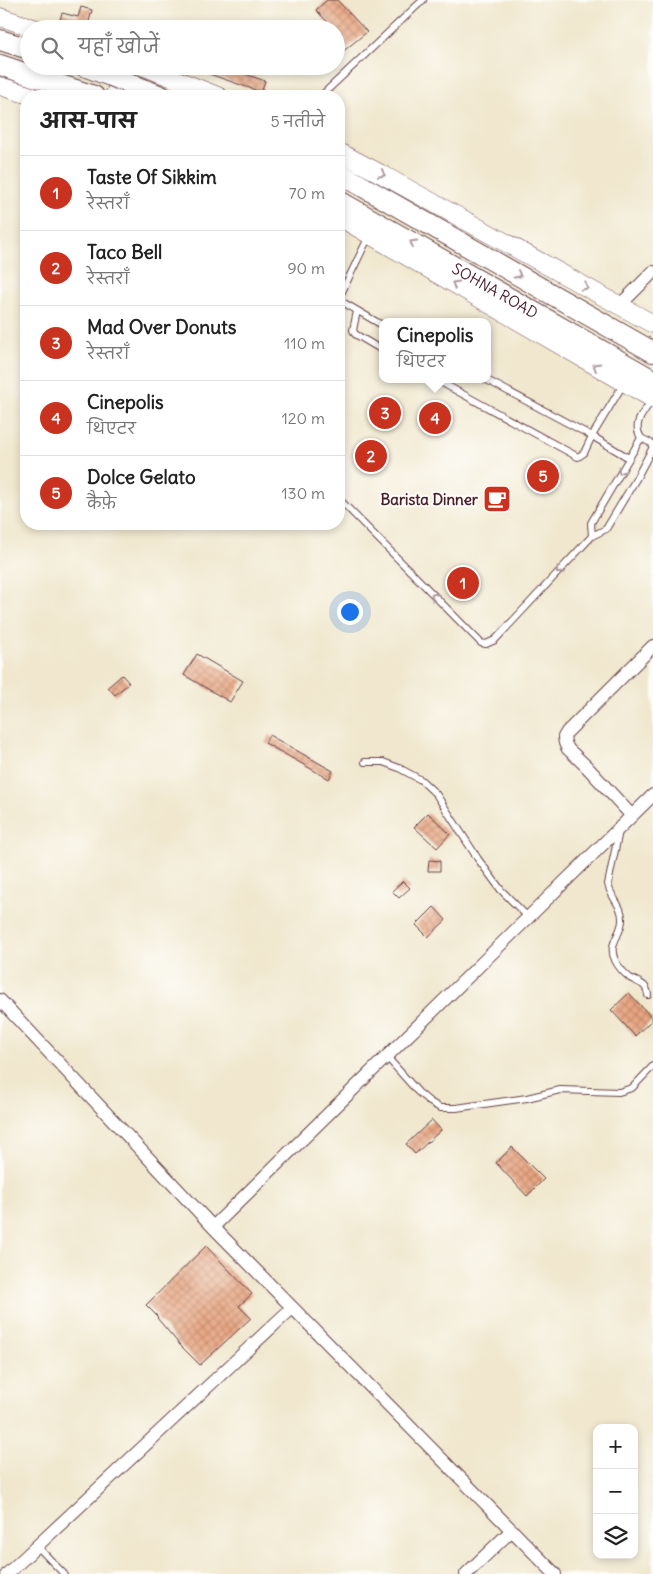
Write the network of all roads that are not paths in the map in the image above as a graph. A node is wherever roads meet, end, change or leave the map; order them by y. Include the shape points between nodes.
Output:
1 (423, 0) edge
2 (0, 17) edge
3 (20, 23) edge
4 (0, 40) edge
5 (20, 46) edge
6 (0, 65) edge
7 (20, 72) edge
8 (345, 73) edge
9 (30, 75) edge
10 (123, 75) edge
11 (165, 75) edge
12 (343, 75) edge
13 (0, 86) edge
14 (76, 90) edge
15 (117, 90) edge
16 (150, 90) edge
17 (203, 90) edge
18 (327, 90) edge
19 (20, 92) edge
20 (345, 155) edge
21 (345, 176) edge
22 (345, 204) edge
23 (345, 220) edge
24 (370, 235) junction
25 (653, 272) edge
26 (345, 287) edge
27 (345, 303) edge
28 (619, 306) junction
29 (357, 311) junction
30 (379, 323) edge
31 (653, 324) edge
32 (379, 348) edge
33 (653, 352) edge
34 (653, 380) edge
35 (491, 382) edge
36 (624, 382) junction
37 (442, 383) edge
38 (653, 399) edge
39 (592, 436) junction
40 (641, 438) junction
41 (653, 445) edge
42 (629, 458) junction
43 (345, 505) edge
44 (592, 536) junction
45 (653, 646) edge
46 (365, 762) dead end
47 (653, 794) edge
48 (632, 816) junction
49 (620, 828) junction
50 (528, 917) junction
51 (648, 995) dead end
52 (0, 1000) edge
53 (386, 1056) junction
54 (653, 1066) edge
55 (213, 1227) junction
56 (292, 1308) junction
57 (512, 1530) junction
58 (37, 1546) junction
59 (7, 1574) edge
60 (64, 1574) edge
61 (466, 1574) edge
62 (554, 1574) edge

1 - 8 lane
2 - 3 main road
4 - 5 highway
6 - 7 highway
9 - 14 highway
10 - 15 main road
10 - 16 highway
11 - 17 main road
12 - 18 lane
13 - 19 main road
20 -> 28 main road
21 -> 33 highway, SOHNA ROAD
34 -> 22 highway, SOHNA ROAD
23 - 24 main road
24 - 26 lane
36 -> 24 main road
25 - 28 street
27 - 29 lane
28 - 31 main road
29 - 30 lane
29 - 32 lane via 355,334
35 - 39 lane
36 - 38 main road
36 - 39 lane
37 - 39 lane via 575,456 582,456
38 - 40 lane via 636,428
39 - 42 lane
40 - 41 lane
40 - 42 lane
41 - 44 lane via 606,529
42 -> 44 lane via 591,523
44 -> 43 lane via 495,640 486,644 481,643
45 - 48 street via 564,737 568,749
46 - 50 lane via 383,762 399,768 421,780 436,794 501,890
47 - 48 street
48 - 49 street
49 - 50 street
49 - 51 lane via 608,884 622,914 612,952 618,966 631,979 643,984
50 - 53 street
52 - 55 street
53 - 54 lane via 418,1092 440,1108 527,1098 560,1090 619,1092 632,1088
53 - 55 street
55 - 56 street
56 - 57 street
56 - 58 street
57 - 61 street
57 - 62 street
58 - 59 street
58 - 60 lane

